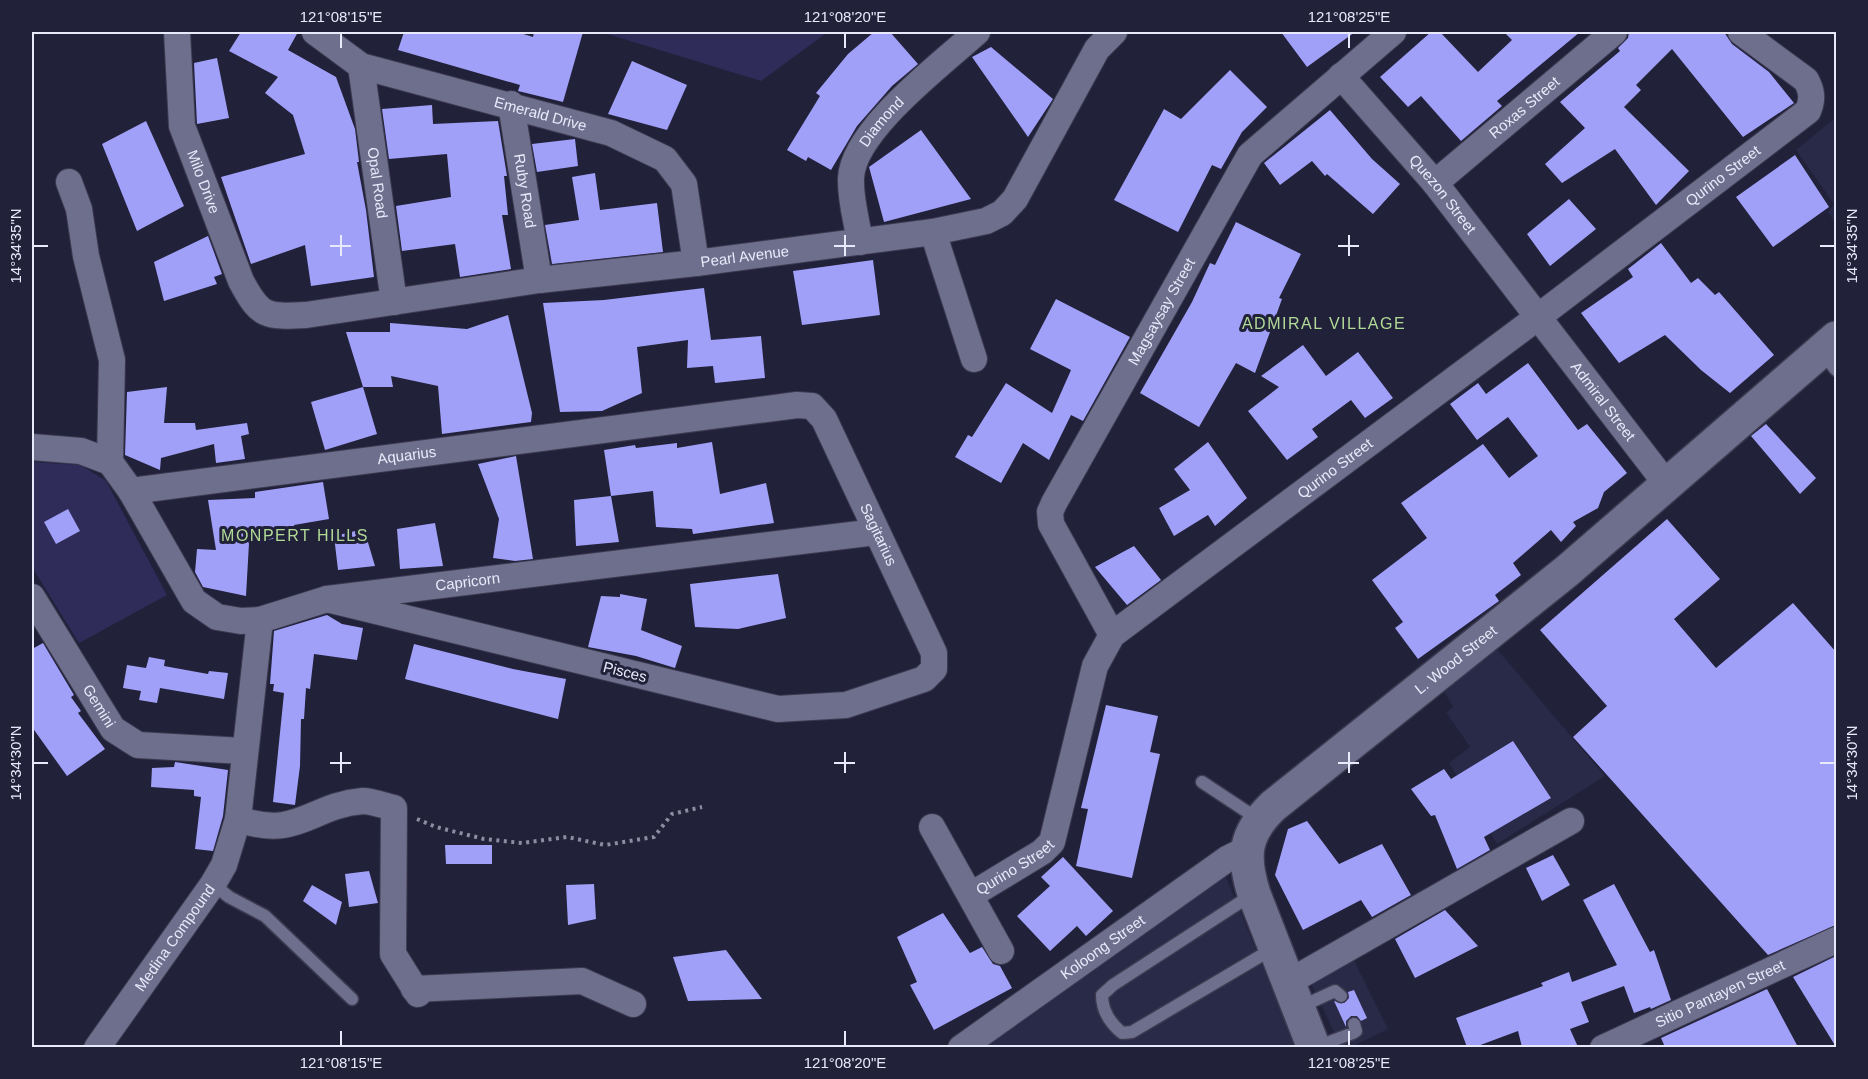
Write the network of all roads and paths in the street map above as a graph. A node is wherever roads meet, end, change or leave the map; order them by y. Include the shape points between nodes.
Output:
1 (177, 32) edge
2 (315, 32) edge
3 (977, 32) edge
4 (1392, 32) edge
5 (1614, 32) edge
6 (1741, 32) edge
7 (1097, 37) edge
8 (362, 66) junction
9 (1341, 76) junction
10 (511, 104) junction
11 (69, 182) dead end
12 (1435, 183) junction
13 (933, 232) junction
14 (860, 242) junction
15 (696, 263) junction
16 (539, 280) junction
17 (394, 302) junction
18 (273, 317) joint
19 (1538, 317) junction
20 (1831, 353) edge
21 (974, 359) dead end
22 (797, 405) joint
23 (32, 447) edge
24 (110, 462) junction
25 (1668, 486) junction
26 (131, 491) junction
27 (876, 532) junction
28 (32, 597) edge
29 (327, 599) junction
30 (260, 620) junction
31 (1112, 635) junction
32 (924, 679) joint
33 (243, 751) junction
34 (1202, 782) dead end
35 (702, 807) dead end
36 (394, 808) junction
37 (238, 819) junction
38 (1571, 821) dead end
39 (932, 827) dead end
40 (1253, 834) junction
41 (213, 884) junction
42 (1254, 894) junction
43 (971, 895) junction
44 (1836, 940) edge
45 (1275, 948) junction
46 (1001, 951) dead end
47 (1294, 995) junction
48 (1341, 996) dead end
49 (352, 999) dead end
50 (633, 1004) dead end
51 (1354, 1024) dead end
52 (97, 1047) edge
53 (961, 1047) edge
54 (1315, 1047) edge
55 (1603, 1047) edge

1 - 18 street, Milo Drive via 182,126 241,281 253,304
2 - 8 street, Emerald Drive
3 - 14 street, Diamond via 871,130 857,154 851,178
4 - 9 street, Magsaysay Street
5 - 12 street, Roxas Street
6 - 19 street, Qurino Street via 1806,80 1812,90 1808,111
7 - 13 street, Pearl Avenue via 1008,206 986,221
8 - 10 street, Emerald Drive
8 - 17 street, Opal Road
9 - 12 street, Quezon Street
9 - 31 street, Magsaysay Street via 1250,155 1050,512 1051,524
10 - 15 street, Emerald Drive via 611,133 665,159 684,184
10 - 16 street, Ruby Road
11 - 24 street via 79,209 86,256 112,360
12 - 19 street, Quezon Street
13 - 14 street, Pearl Avenue
13 - 21 street
14 - 15 street, Pearl Avenue
15 - 16 street, Pearl Avenue
16 - 17 street, Pearl Avenue
17 - 18 street, Pearl Avenue
19 - 25 street, Admiral Street
19 - 31 street, Qurino Street
20 - 25 main road, L. Wood Street
22 - 26 street, Aquarius
22 - 27 street, Sagitarius via 812,406 824,419
23 - 24 street via 81,451
24 - 26 street
25 - 40 main road, L. Wood Street via 1273,806
26 - 30 street, Capricorn via 194,601 218,617
27 - 29 street, Capricorn
27 - 32 street, Sagitarius via 934,653 934,669
28 - 33 street, Gemini via 113,729 122,737 138,745
29 - 30 street, Capricorn
29 - 32 street, Pisces via 778,709 846,705
30 - 33 street
31 - 43 street, Qurino Street via 1095,666 1052,842
33 - 37 street
34 - 40 lane
35 - 36 path via 672,814 654,837 605,845 567,837 522,843 484,839 436,827
36 - 37 street via 364,801 290,826 257,826
36 - 50 street via 393,954 416,991 582,981
37 - 41 street, Medina Compound via 224,865
38 - 47 street
39 - 43 street
40 - 42 main road via 1247,868
40 - 53 street, Koloong Street via 1227,859
41 - 49 lane via 265,916
41 - 52 street, Medina Compound
42 - 45 main road
42 - 45 lane via 1113,985 1102,995 1102,1007 1114,1027 1122,1033 1132,1032
43 - 46 street
44 - 55 street, Sitio Pantayen Street
45 - 47 main road
47 - 48 lane via 1335,991
47 - 54 main road
51 - 54 lane via 1353,1033

